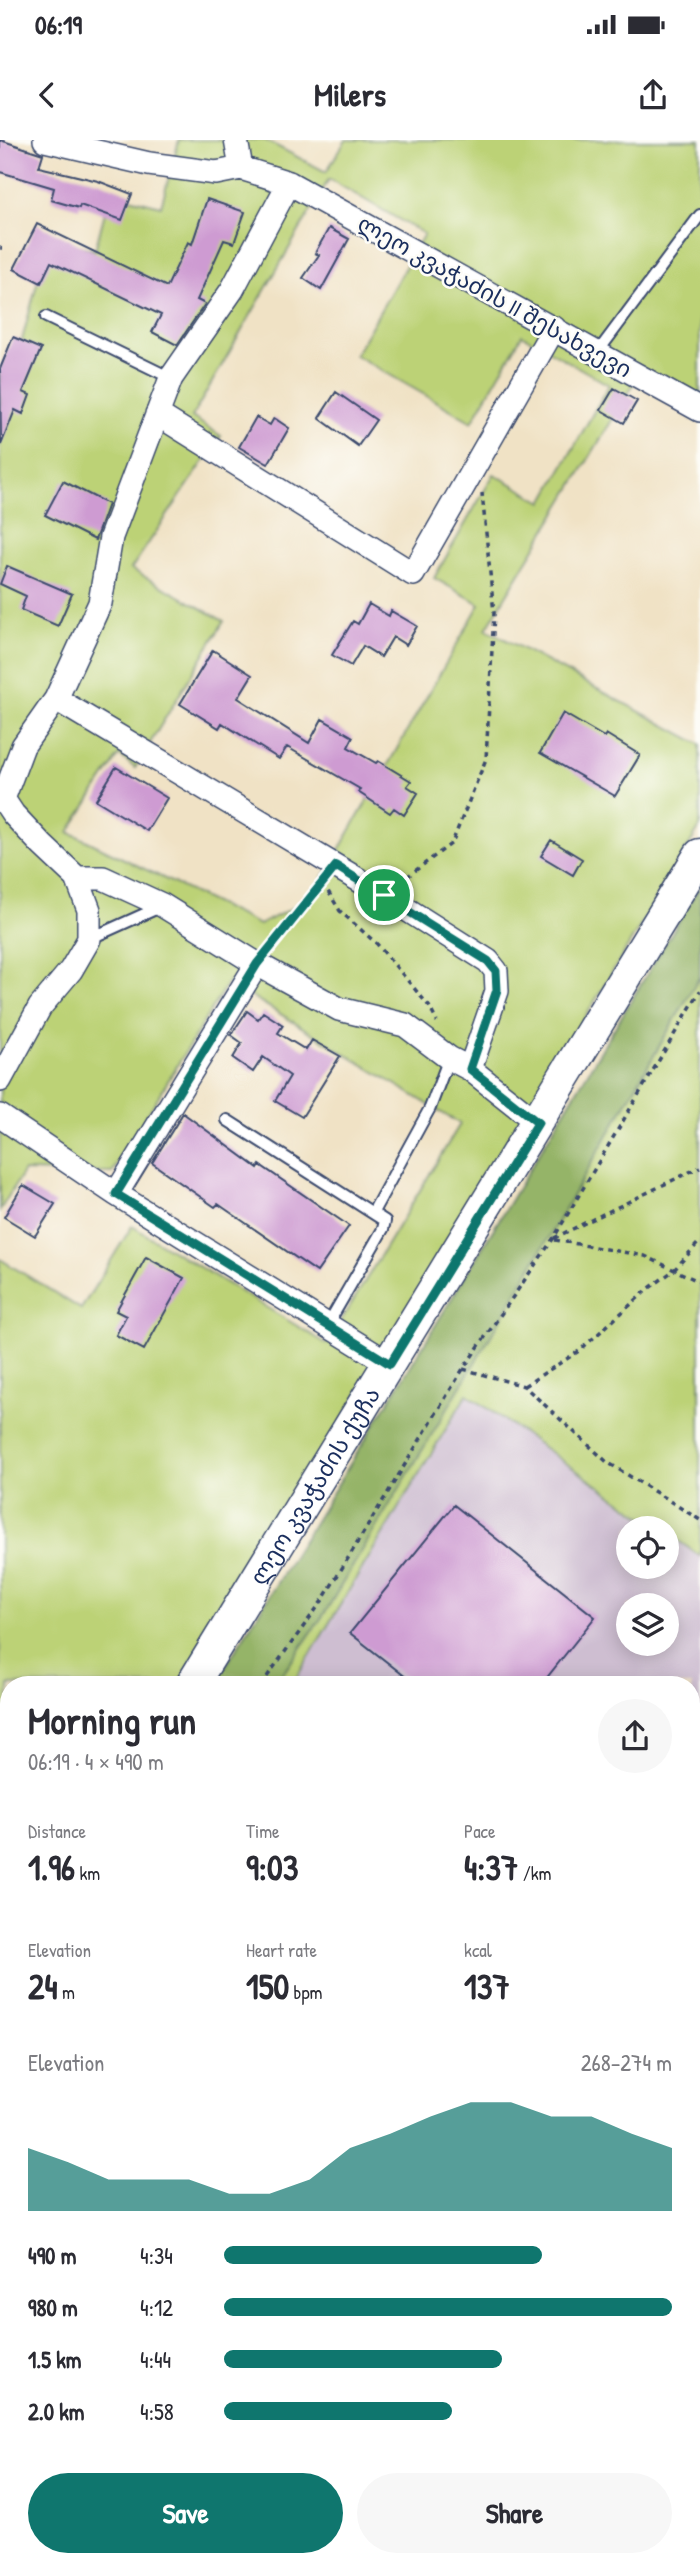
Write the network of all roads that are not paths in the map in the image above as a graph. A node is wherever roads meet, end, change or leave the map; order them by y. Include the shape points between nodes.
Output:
1 (45, 140) edge
2 (236, 140) edge
3 (241, 168) junction
4 (289, 183) junction
5 (700, 215) edge
6 (46, 317) dead end
7 (554, 328) junction
8 (597, 353) junction
9 (171, 378) junction
10 (700, 410) edge
11 (157, 414) junction
12 (55, 699) junction
13 (700, 855) edge
14 (77, 878) junction
15 (162, 905) junction
16 (89, 939) junction
17 (257, 964) junction
18 (449, 1058) junction
19 (470, 1069) junction
20 (0, 1080) edge
21 (0, 1116) edge
22 (227, 1120) dead end
23 (538, 1123) junction
24 (116, 1194) junction
25 (373, 1212) junction
26 (328, 1324) junction
27 (390, 1364) junction
28 (198, 1676) edge

1 - 3 street via 149,164 216,173
2 - 3 street
3 - 4 street, ლეო კვაჭაძის II შესახვევი
4 - 7 street, ლეო კვაჭაძის II შესახვევი
4 - 9 street via 232,289
5 - 8 lane
6 - 9 lane
7 - 8 street, ლეო კვაჭაძის II შესახვევი
7 - 11 street via 413,574
8 - 10 street, ლეო კვაჭაძის II შესახვევი
9 - 11 street
11 - 12 street via 111,537 100,603
12 - 14 street via 23,746 3,799
12 - 19 street via 329,874 384,895 488,961 496,971 497,990
13 - 23 main road, ლეო კვაჭაძის ქუჩა
14 - 15 street via 103,878
14 - 16 street via 89,911
15 - 16 lane
15 - 17 street
16 - 20 street via 71,970 40,1007
17 - 18 street via 339,1009 405,1025
17 - 24 street
18 - 19 street
18 - 25 lane via 430,1108
19 - 23 street
21 - 24 street
22 - 25 lane
23 - 27 main road, ლეო კვაჭაძის ქუჩა
24 - 26 street
25 - 26 lane via 385,1221 383,1229
26 - 27 street
27 - 28 main road, ლეო კვაჭაძის ქუჩა

